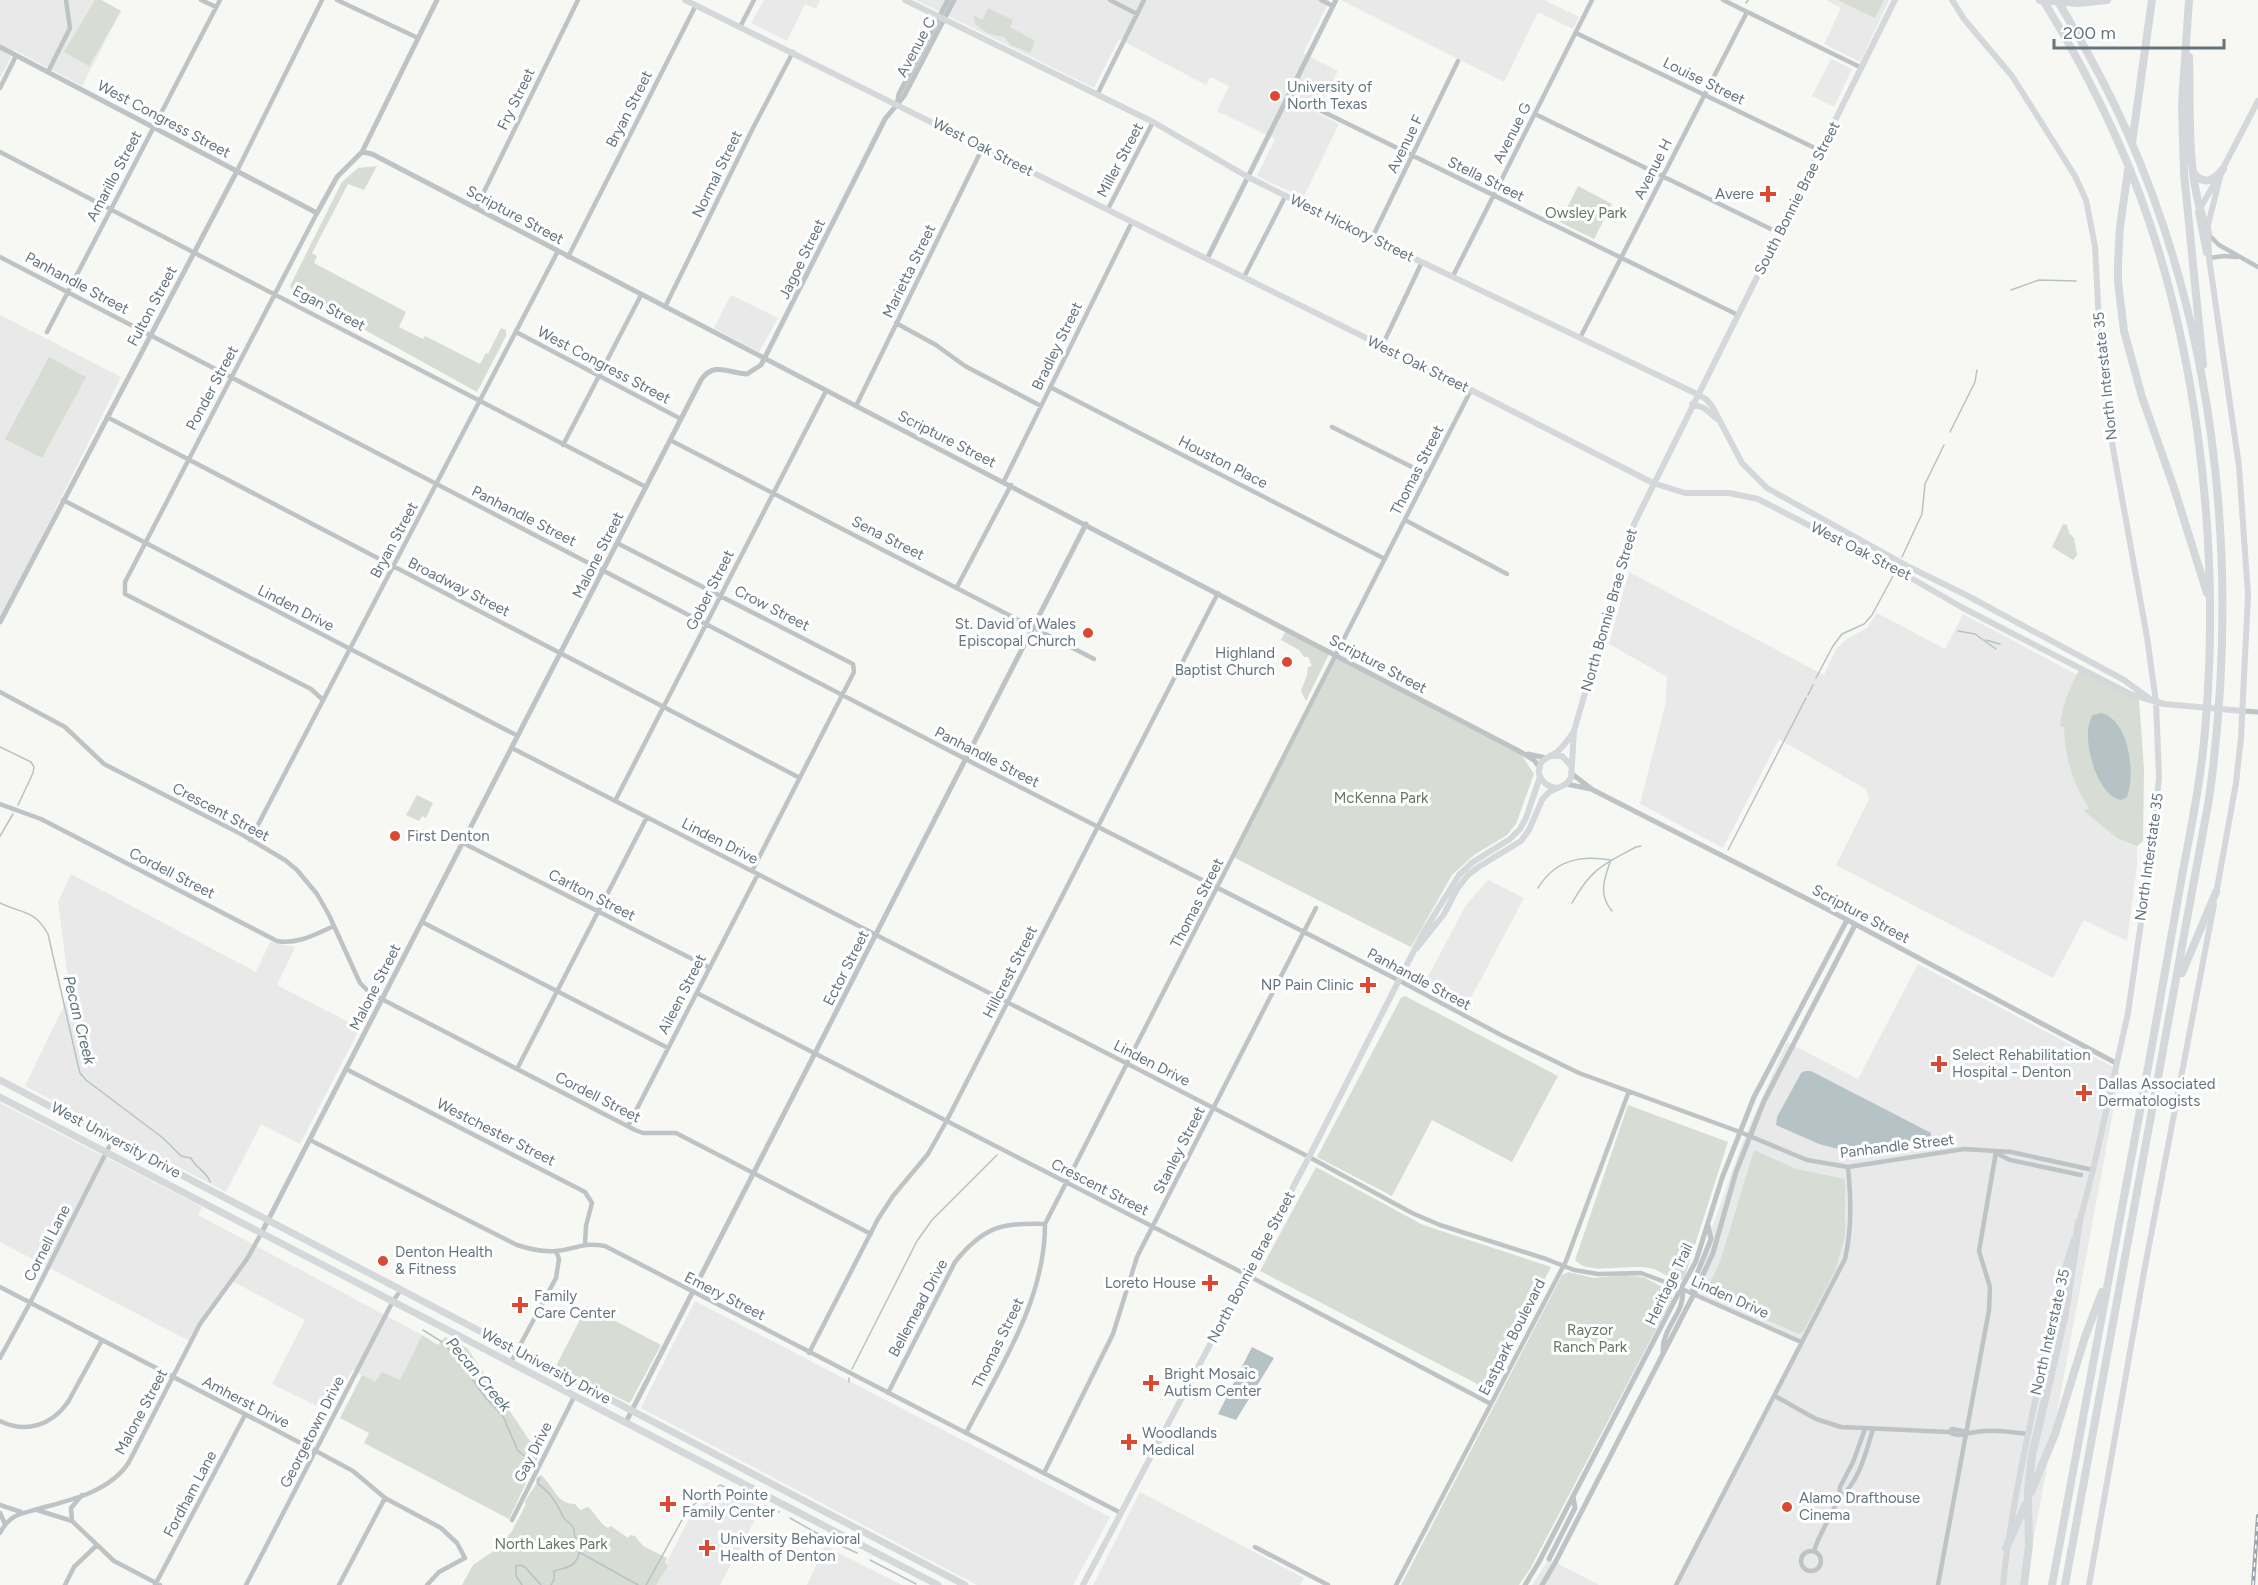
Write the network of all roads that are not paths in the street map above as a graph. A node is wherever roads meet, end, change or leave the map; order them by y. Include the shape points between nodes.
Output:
1 (66, 0) edge
2 (201, 0) edge
3 (220, 0) edge
4 (322, 0) edge
5 (336, 0) edge
6 (436, 0) edge
7 (578, 0) edge
8 (685, 0) edge
9 (754, 0) edge
10 (905, 0) edge
11 (948, 0) edge
12 (954, 0) edge
13 (1110, 0) edge
14 (1144, 0) edge
15 (1322, 0) edge
16 (1592, 0) edge
17 (1723, 0) edge
18 (1895, 0) edge
19 (1952, 0) edge
20 (2041, 0) edge
21 (2057, 0) edge
22 (2107, 0) edge
23 (2152, 0) edge
24 (2188, 0) edge
25 (1335, 3) edge
26 (696, 5) junction
27 (216, 7) junction
28 (2187, 11) junction
29 (1747, 12) junction
30 (1137, 14) junction
31 (942, 18) junction
32 (740, 27) junction
33 (1576, 33) junction
34 (418, 38) junction
35 (0, 47) edge
36 (793, 52) junction
37 (16, 56) junction
38 (1458, 61) dead end
39 (1862, 68) junction
40 (48, 72) junction
41 (0, 87) edge
42 (1097, 95) junction
43 (1289, 95) junction
44 (1705, 95) junction
45 (2258, 101) edge
46 (897, 104) junction
47 (1535, 114) junction
48 (1153, 122) junction
49 (154, 127) junction
50 (983, 147) junction
51 (1821, 151) junction
52 (0, 152) edge
53 (362, 152) junction
54 (1412, 155) junction
55 (2223, 169) junction
56 (237, 171) junction
57 (2193, 172) junction
58 (1663, 176) junction
59 (1248, 177) junction
60 (1286, 195) junction
61 (1494, 196) junction
62 (476, 208) junction
63 (2199, 208) junction
64 (110, 209) junction
65 (1108, 209) junction
66 (317, 213) junction
67 (1132, 222) junction
68 (1779, 233) junction
69 (2208, 233) junction
70 (1372, 238) junction
71 (558, 251) junction
72 (194, 253) junction
73 (0, 257) edge
74 (568, 257) junction
75 (1621, 258) junction
76 (2209, 258) junction
77 (1207, 259) junction
78 (2243, 259) junction
79 (1422, 262) junction
80 (2258, 267) edge
81 (1453, 276) junction
82 (1244, 277) junction
83 (67, 292) junction
84 (275, 294) junction
85 (641, 295) junction
86 (665, 307) junction
87 (1737, 315) junction
88 (896, 323) junction
89 (47, 332) dead end
90 (516, 332) junction
91 (150, 335) junction
92 (1580, 338) junction
93 (1382, 346) junction
94 (765, 360) junction
95 (598, 375) junction
96 (231, 378) junction
97 (1050, 387) junction
98 (1471, 390) junction
99 (826, 391) junction
100 (1697, 394) junction
101 (480, 402) junction
102 (1692, 404) junction
103 (856, 406) junction
104 (1041, 406) junction
105 (2206, 411) junction
106 (107, 417) junction
107 (681, 419) junction
108 (1719, 422) junction
109 (1332, 427) dead end
110 (670, 440) junction
111 (563, 445) junction
112 (188, 460) junction
113 (1428, 475) junction
114 (1004, 481) junction
115 (1653, 483) junction
116 (436, 485) junction
117 (1011, 485) junction
118 (646, 487) junction
119 (1767, 488) junction
120 (774, 493) junction
121 (1758, 499) junction
122 (63, 500) junction
123 (1405, 520) junction
124 (1086, 524) junction
125 (145, 543) junction
126 (617, 543) junction
127 (1385, 559) junction
128 (393, 567) junction
129 (603, 570) junction
130 (1507, 574) dead end
131 (957, 587) junction
132 (1218, 593) junction
133 (721, 596) junction
134 (2210, 599) junction
135 (0, 622) edge
136 (706, 624) junction
137 (1033, 628) junction
138 (350, 649) junction
139 (560, 654) junction
140 (1335, 654) junction
141 (1094, 659) dead end
142 (2109, 672) junction
143 (2104, 681) junction
144 (0, 693) edge
145 (842, 695) junction
146 (323, 700) junction
147 (2156, 702) junction
148 (663, 707) junction
149 (2243, 711) junction
150 (2258, 712) edge
151 (1574, 731) junction
152 (518, 736) junction
153 (512, 748) junction
154 (1519, 751) junction
155 (1549, 757) junction
156 (966, 760) junction
157 (1540, 768) junction
158 (1572, 770) junction
159 (1540, 777) junction
160 (800, 778) junction
161 (1563, 786) junction
162 (1593, 790) junction
163 (615, 801) junction
164 (0, 804) edge
165 (647, 817) junction
166 (1097, 827) junction
167 (250, 840) junction
168 (463, 843) junction
169 (752, 871) junction
170 (758, 874) junction
171 (1218, 889) junction
172 (2216, 892) junction
173 (1316, 908) dead end
174 (598, 911) junction
175 (1847, 920) junction
176 (422, 922) junction
177 (334, 926) junction
178 (1855, 926) junction
179 (1303, 933) junction
180 (876, 935) junction
181 (1417, 948) junction
182 (710, 968) junction
183 (1400, 981) junction
184 (557, 991) junction
185 (697, 993) junction
186 (382, 1000) junction
187 (1008, 1003) junction
188 (2172, 1008) junction
189 (1793, 1023) junction
190 (1801, 1026) junction
191 (668, 1048) junction
192 (815, 1055) junction
193 (2116, 1063) junction
194 (1127, 1065) junction
195 (346, 1069) junction
196 (517, 1069) junction
197 (0, 1080) edge
198 (1629, 1091) junction
199 (0, 1097) edge
200 (1213, 1108) junction
201 (946, 1122) junction
202 (628, 1126) junction
203 (1740, 1132) junction
204 (1750, 1137) junction
205 (113, 1138) junction
206 (310, 1140) junction
207 (106, 1152) junction
208 (1996, 1152) junction
209 (1309, 1157) junction
210 (1848, 1167) junction
211 (2093, 1170) junction
212 (754, 1173) junction
213 (2081, 1175) dead end
214 (1066, 1184) junction
215 (268, 1220) junction
216 (2079, 1222) junction
217 (1045, 1224) junction
218 (1708, 1225) junction
219 (1153, 1227) junction
220 (262, 1232) junction
221 (870, 1234) junction
222 (585, 1244) junction
223 (556, 1251) junction
224 (1563, 1266) junction
225 (2110, 1269) junction
226 (1247, 1275) junction
227 (0, 1287) edge
228 (1682, 1289) junction
229 (401, 1290) junction
230 (693, 1293) junction
231 (1694, 1294) junction
232 (393, 1301) junction
233 (30, 1303) junction
234 (102, 1340) junction
235 (1801, 1342) junction
236 (517, 1351) junction
237 (809, 1353) junction
238 (1663, 1353) junction
239 (0, 1358) edge
240 (511, 1362) junction
241 (173, 1377) junction
242 (888, 1393) junction
243 (575, 1395) junction
244 (1775, 1396) junction
245 (1491, 1404) junction
246 (631, 1411) junction
247 (245, 1414) junction
248 (1615, 1416) junction
249 (0, 1421) edge
250 (626, 1422) junction
251 (1628, 1422) junction
252 (1611, 1423) junction
253 (1624, 1429) junction
254 (1865, 1429) junction
255 (1873, 1429) junction
256 (966, 1433) junction
257 (1966, 1433) junction
258 (2028, 1434) junction
259 (316, 1451) junction
260 (1044, 1473) junction
261 (83, 1494) junction
262 (1573, 1496) junction
263 (385, 1498) junction
264 (1839, 1498) junction
265 (0, 1505) edge
266 (36, 1510) junction
267 (21, 1512) junction
268 (0, 1513) edge
269 (1121, 1513) junction
270 (512, 1520) dead end
271 (72, 1521) junction
272 (5, 1524) junction
273 (0, 1533) edge
274 (872, 1537) junction
275 (96, 1546) junction
276 (1255, 1547) dead end
277 (867, 1548) junction
278 (2006, 1548) junction
279 (1814, 1551) junction
280 (1549, 1559) dead end
281 (157, 1584) edge
282 (65, 1585) edge
283 (246, 1585) edge
284 (339, 1585) edge
285 (427, 1585) edge
286 (938, 1585) edge
287 (964, 1585) edge
288 (1083, 1585) edge
289 (1328, 1585) edge
290 (1396, 1585) edge
291 (1526, 1585) edge
292 (1542, 1585) edge
293 (1676, 1585) edge
294 (1938, 1585) edge
295 (2003, 1585) edge
296 (2024, 1585) edge
297 (2052, 1585) edge
298 (2065, 1585) edge
299 (2089, 1585) edge

1 - 40 street via 70,28
2 - 27 street
3 - 27 street, Amarillo Street
4 - 56 street, Fulton Street
5 - 34 street
6 - 34 street, Ponder Street
7 - 62 street, Fry Street
8 - 26 main road, West Oak Street
9 - 32 street
10 - 31 main road, West Hickory Street
11 - 31 street
12 - 31 street, Avenue C
13 - 30 street
14 - 30 street
15 - 25 street
16 - 33 street, Avenue G
17 - 29 street
18 - 39 main road, South Bonnie Brae Street
19 - 147 main road, North Interstate 35 via 2007,69 2078,182 2090,214 2111,436
20 - 22 highway
20 - 134 highway via 2069,43 2116,135 2153,234 2195,419
21 - 105 highway via 2114,105 2149,186 2184,304
23 - 134 highway via 2120,227 2118,282 2135,375
24 - 28 highway
25 - 43 street
26 - 32 main road, West Oak Street
26 - 74 street, Bryan Street
27 - 49 street, Amarillo Street
28 - 57 highway
28 - 105 highway via 2182,104 2184,172
29 - 39 street
29 - 44 street, Avenue H
30 - 42 street
31 - 42 main road, West Hickory Street
31 - 46 street, Jagoe Street
32 - 36 main road, West Oak Street
33 - 44 street, Louise Street
33 - 47 street, Avenue G
34 - 53 street, Ponder Street
35 - 37 street, West Congress Street
36 - 46 main road, West Oak Street
36 - 86 street, Normal Street
37 - 40 street, West Congress Street
37 - 41 street
38 - 54 street, Avenue F
39 - 51 main road, South Bonnie Brae Street
40 - 49 street, West Congress Street
42 - 48 main road, West Hickory Street
43 - 54 street, Stella Street
43 - 59 street
44 - 51 street, Louise Street
44 - 58 street, Avenue H
45 - 55 main road
46 - 50 main road, West Oak Street
46 - 94 street, Jagoe Street via 885,119
47 - 58 street
47 - 61 street, Avenue G
48 - 59 main road, West Hickory Street
48 - 65 street, Miller Street
49 - 56 street, West Congress Street
49 - 64 street, Amarillo Street
50 - 65 main road, West Oak Street
50 - 88 street, Marietta Street
51 - 68 main road, South Bonnie Brae Street
52 - 64 street, Egan Street
53 - 62 street, Scripture Street
53 - 66 street, Ponder Street via 337,177
54 - 61 street, Stella Street
54 - 70 street, Avenue F
55 - 57 highway via 2208,181
55 - 63 main road
55 - 69 main road
56 - 66 street, West Congress Street
56 - 72 street, Fulton Street
57 - 63 highway
58 - 68 street
58 - 75 street, Avenue H
59 - 60 main road, West Hickory Street
59 - 77 street
60 - 70 main road, West Hickory Street
60 - 82 street
61 - 75 street, Stella Street
61 - 81 street, Avenue G
62 - 71 street, Scripture Street
63 - 69 highway
63 - 76 main road
64 - 72 street, Egan Street
64 - 83 street, Amarillo Street
65 - 67 main road, West Oak Street
66 - 84 street, Ponder Street
67 - 77 main road, West Oak Street
67 - 97 street, Bradley Street
68 - 87 main road, South Bonnie Brae Street
69 - 76 main road
69 - 78 street via 2214,242
70 - 79 main road, West Hickory Street
71 - 74 street, Scripture Street
71 - 90 street, Bryan Street
72 - 84 street, Egan Street
72 - 91 street, Fulton Street
73 - 83 street, Panhandle Street
74 - 85 street, Scripture Street
75 - 87 street, Stella Street
75 - 92 street, Avenue H
76 - 78 street
76 - 149 main road via 2244,512 2248,595
77 - 82 main road, West Oak Street
78 - 80 street
79 - 81 main road, West Hickory Street
79 - 93 street
81 - 92 main road, West Hickory Street
82 - 93 main road, West Oak Street
83 - 89 street, Amarillo Street
83 - 91 street, Panhandle Street
84 - 96 street, Ponder Street
84 - 101 street, Egan Street
85 - 86 street, Scripture Street
85 - 95 street
86 - 94 street, Scripture Street
87 - 100 main road, South Bonnie Brae Street
88 - 103 street, Marietta Street
88 - 104 street via 965,366
90 - 95 street, West Congress Street
90 - 101 street, Bryan Street
91 - 96 street, Panhandle Street
91 - 106 street, Fulton Street
92 - 100 main road, West Hickory Street
93 - 98 main road, West Oak Street
94 - 99 street, Scripture Street
94 - 107 street, Malone Street via 752,372 739,374 719,368 709,371
95 - 107 street, West Congress Street
95 - 111 street
96 - 112 street, Ponder Street
96 - 116 street, Panhandle Street
97 - 104 street, Bradley Street
97 - 127 street, Houston Place
98 - 113 street, Thomas Street
98 - 115 main road, West Oak Street
99 - 103 street, Scripture Street
99 - 120 street, Gober Street
100 - 102 main road, North Bonnie Brae Street
100 - 108 main road, West Hickory Street via 1712,406
101 - 111 street, Egan Street
101 - 116 street, Bryan Street
102 - 108 main road via 1704,408
102 - 115 main road, North Bonnie Brae Street
103 - 114 street, Scripture Street
104 - 114 street, Bradley Street
105 - 188 highway via 2222,561 2221,683 2205,819
106 - 112 street, Broadway Street
106 - 122 street, Fulton Street
107 - 110 street, Malone Street
108 - 119 main road, West Hickory Street via 1742,463
109 - 113 street
110 - 118 street, Malone Street
110 - 120 street, Sena Street
111 - 118 street, Egan Street
112 - 125 street, Ponder Street
112 - 128 street, Broadway Street
113 - 123 street, Thomas Street
114 - 117 street, Scripture Street
115 - 121 main road, West Oak Street via 1685,493 1729,493
115 - 151 main road, North Bonnie Brae Street via 1631,532
116 - 128 street, Bryan Street
116 - 129 street, Panhandle Street
117 - 124 street, Scripture Street
117 - 131 street
118 - 126 street, Malone Street
119 - 121 main road
119 - 142 main road, West Oak Street
120 - 131 street, Sena Street
120 - 133 street, Gober Street
121 - 143 main road, West Oak Street
122 - 125 street, Linden Drive
122 - 135 street, Fulton Street
123 - 127 street, Thomas Street
123 - 130 street
124 - 132 street, Scripture Street
124 - 137 street, Ector Street
125 - 138 street, Linden Drive
125 - 146 street, Ponder Street via 125,582 125,594 311,688
126 - 129 street, Malone Street
126 - 133 street, Crow Street
127 - 140 street, Thomas Street
128 - 138 street, Bryan Street
128 - 139 street, Broadway Street
129 - 136 street, Panhandle Street
129 - 139 street, Malone Street
131 - 137 street, Sena Street
132 - 140 street, Scripture Street
132 - 166 street, Hillcrest Street
133 - 136 street, Gober Street
133 - 145 street, Crow Street via 853,664 854,672
134 - 225 highway via 2205,735
136 - 145 street, Panhandle Street
136 - 148 street, Gober Street
137 - 141 street, Sena Street
137 - 156 street, Ector Street
138 - 146 street, Bryan Street
138 - 152 street, Linden Drive
139 - 148 street, Broadway Street
139 - 152 street, Malone Street
140 - 154 street, Scripture Street
140 - 171 street, Thomas Street
142 - 143 main road
142 - 147 main road, West Oak Street
143 - 147 main road, West Oak Street
144 - 167 street, Crescent Street via 65,727 104,764
145 - 156 street, Panhandle Street
145 - 160 street
146 - 167 street, Bryan Street
147 - 149 main road, West Oak Street
147 - 193 main road, North Interstate 35 via 2159,778 2151,853 2128,1013
148 - 160 street, Broadway Street
148 - 163 street, Gober Street
149 - 150 street, West Oak Street
149 - 172 main road via 2236,783
151 - 155 main road, North Bonnie Brae Street via 1567,743
151 - 158 main road, North Bonnie Brae Street
152 - 153 street, Malone Street
153 - 163 street, Linden Drive
153 - 168 street, Malone Street
154 - 155 street, Scripture Street
154 - 157 street, Scripture Street
155 - 157 main road
155 - 158 main road via 1562,756
156 - 166 street, Panhandle Street
156 - 180 street, Ector Street
157 - 159 main road
158 - 161 main road
158 - 162 street, Scripture Street
159 - 161 main road via 1546,785
159 - 181 main road, North Bonnie Brae Street via 1520,829 1459,875
160 - 169 street
161 - 162 street, Scripture Street
161 - 181 main road, North Bonnie Brae Street via 1542,800 1521,841 1468,875
162 - 175 street, Scripture Street
163 - 165 street, Linden Drive
164 - 177 street, Cordell Street via 41,819 277,941 300,940
165 - 169 street, Linden Drive
165 - 174 street
166 - 171 street, Panhandle Street
166 - 187 street, Hillcrest Street
167 - 177 street, Crescent Street via 297,870 317,894
168 - 174 street, Carlton Street
168 - 176 street, Malone Street
169 - 170 street, Linden Drive
170 - 180 street, Linden Drive
170 - 182 street, Aileen Street
171 - 179 street, Panhandle Street
171 - 194 street, Thomas Street
172 - 188 highway via 2191,948
172 - 299 main road
173 - 179 street, Stanley Street
174 - 182 street, Carlton Street
174 - 184 street
175 - 178 street, Scripture Street
175 - 189 street, Heritage Trail
176 - 184 street
176 - 186 street, Malone Street
177 - 186 street, Crescent Street via 360,983
178 - 190 street, Heritage Trail
178 - 193 street, Scripture Street
179 - 183 street, Panhandle Street
179 - 200 street, Stanley Street
180 - 187 street, Linden Drive
180 - 192 street, Ector Street
181 - 183 main road, North Bonnie Brae Street
182 - 185 street, Aileen Street
183 - 198 street, Panhandle Street via 1579,1073
183 - 209 main road, North Bonnie Brae Street
184 - 191 street
184 - 196 street
185 - 191 street, Aileen Street
185 - 192 street, Crescent Street
186 - 195 street, Malone Street
186 - 196 street, Cordell Street
187 - 194 street, Linden Drive
187 - 201 street, Hillcrest Street
188 - 298 highway
189 - 190 street
189 - 203 street, Heritage Trail
190 - 204 street, Heritage Trail
191 - 202 street, Aileen Street
192 - 201 street, Crescent Street
192 - 212 street, Ector Street
193 - 211 main road, North Interstate 35
194 - 200 street, Linden Drive
194 - 214 street, Thomas Street
195 - 206 street, Malone Street
195 - 222 street, Westchester Street via 585,1192 592,1203
196 - 202 street, Cordell Street
197 - 205 main road, West University Drive
198 - 203 street, Panhandle Street
198 - 224 street, Eastpark Boulevard
199 - 207 main road, West University Drive
200 - 209 street, Linden Drive
200 - 219 street, Stanley Street
201 - 214 street, Crescent Street
201 - 221 street, Hillcrest Street via 928,1154 889,1202
202 - 212 street, Cordell Street via 643,1133 676,1133
203 - 204 street, Panhandle Street
203 - 218 street, Heritage Trail
204 - 210 street, Panhandle Street via 1807,1160
204 - 231 street, Heritage Trail via 1713,1253
205 - 207 street, Cornell Lane
205 - 215 main road, West University Drive
206 - 215 street, Malone Street
206 - 223 street, Emery Street via 500,1238 532,1250
207 - 220 main road, West University Drive
207 - 233 street, Cornell Lane
208 - 210 street, Panhandle Street via 1948,1150
208 - 211 street, Panhandle Street
208 - 213 street, Panhandle Street via 2010,1161
208 - 257 street via 1979,1251 1988,1276 1990,1299
209 - 224 street, Linden Drive via 1412,1213
209 - 226 main road, North Bonnie Brae Street
210 - 235 street via 1850,1235 1845,1259
211 - 216 main road, North Interstate 35
212 - 221 street, Cordell Street
212 - 230 street, Ector Street
214 - 217 street, Thomas Street
214 - 219 street, Crescent Street
215 - 220 street, Malone Street
215 - 229 main road, West University Drive
216 - 258 main road, North Interstate 35 via 2056,1299
216 - 296 highway via 2064,1314 2032,1455
217 - 242 street, Bellemead Drive via 993,1228 967,1247 955,1262
217 - 256 street, Thomas Street via 1041,1266 1032,1301
218 - 228 street, Heritage Trail
218 - 231 street via 1711,1239 1692,1286
219 - 226 street, Crescent Street
219 - 260 street, Stanley Street via 1137,1257 1113,1334
220 - 232 main road, West University Drive
220 - 241 street, Malone Street via 200,1324
221 - 237 street, Hillcrest Street
222 - 223 street, Emery Street
222 - 230 street, Emery Street via 605,1246
223 - 236 street via 556,1278
224 - 228 street, Linden Drive via 1598,1275 1641,1273
224 - 245 street, Eastpark Boulevard
225 - 278 highway via 2055,1434
225 - 297 highway
226 - 245 street, Crescent Street
226 - 269 main road, North Bonnie Brae Street
227 - 233 street, Amherst Drive
228 - 231 street, Linden Drive
228 - 238 street via 1684,1298 1662,1340
228 - 248 street, Heritage Trail
229 - 232 street, Georgetown Drive
229 - 236 main road, West University Drive
230 - 237 street, Emery Street
230 - 246 street, Ector Street
231 - 235 street, Linden Drive
231 - 238 street, Heritage Trail
232 - 240 main road, West University Drive
232 - 259 street, Georgetown Drive
233 - 234 street, Amherst Drive
233 - 239 street, Cornell Lane
234 - 241 street, Amherst Drive
234 - 249 street via 68,1402 53,1419 35,1427 17,1427
235 - 244 street
236 - 240 street
236 - 246 main road, West University Drive
237 - 242 street, Emery Street
238 - 251 street, Heritage Trail
240 - 243 main road, West University Drive
241 - 247 street, Amherst Drive
241 - 261 street, Malone Street via 125,1468 109,1484
242 - 256 street, Emery Street
243 - 250 main road, West University Drive
243 - 270 street, Gay Drive
244 - 254 street via 1816,1419
244 - 293 street
245 - 290 street, Eastpark Boulevard
246 - 250 street, Ector Street
246 - 274 main road, West University Drive
247 - 259 street, Amherst Drive
247 - 281 street, Fordham Lane
248 - 251 street
248 - 252 street, Heritage Trail
250 - 277 main road, West University Drive
251 - 253 street, Heritage Trail
252 - 253 street
252 - 262 street, Heritage Trail
253 - 292 street, Heritage Trail
254 - 255 street
254 - 264 street
255 - 257 street via 1963,1436
255 - 264 street via 1856,1475 1848,1491
256 - 260 street, Emery Street
257 - 258 street via 1994,1430
257 - 294 street
258 - 278 main road, North Interstate 35
259 - 263 street, Amherst Drive via 353,1471
259 - 283 street, Georgetown Drive
260 - 269 street, Emery Street
261 - 266 street, Malone Street
261 - 271 street via 71,1508
262 - 280 street via 1575,1508
262 - 291 street, Heritage Trail
263 - 284 street
263 - 285 street, Amherst Drive via 441,1528 457,1543 465,1558 440,1572
264 - 279 street
265 - 267 street
266 - 267 street, Malone Street
266 - 271 street
267 - 272 street, Malone Street
268 - 272 street
269 - 288 main road, North Bonnie Brae Street
271 - 275 street
272 - 273 street, Malone Street
274 - 277 main road
274 - 287 main road, West University Drive
275 - 281 street via 114,1561
275 - 282 street via 74,1567
276 - 289 street
277 - 286 main road, West University Drive
278 - 295 main road, North Interstate 35
279 - 279 street via 1821,1560 1816,1573 1801,1568 1803,1554

